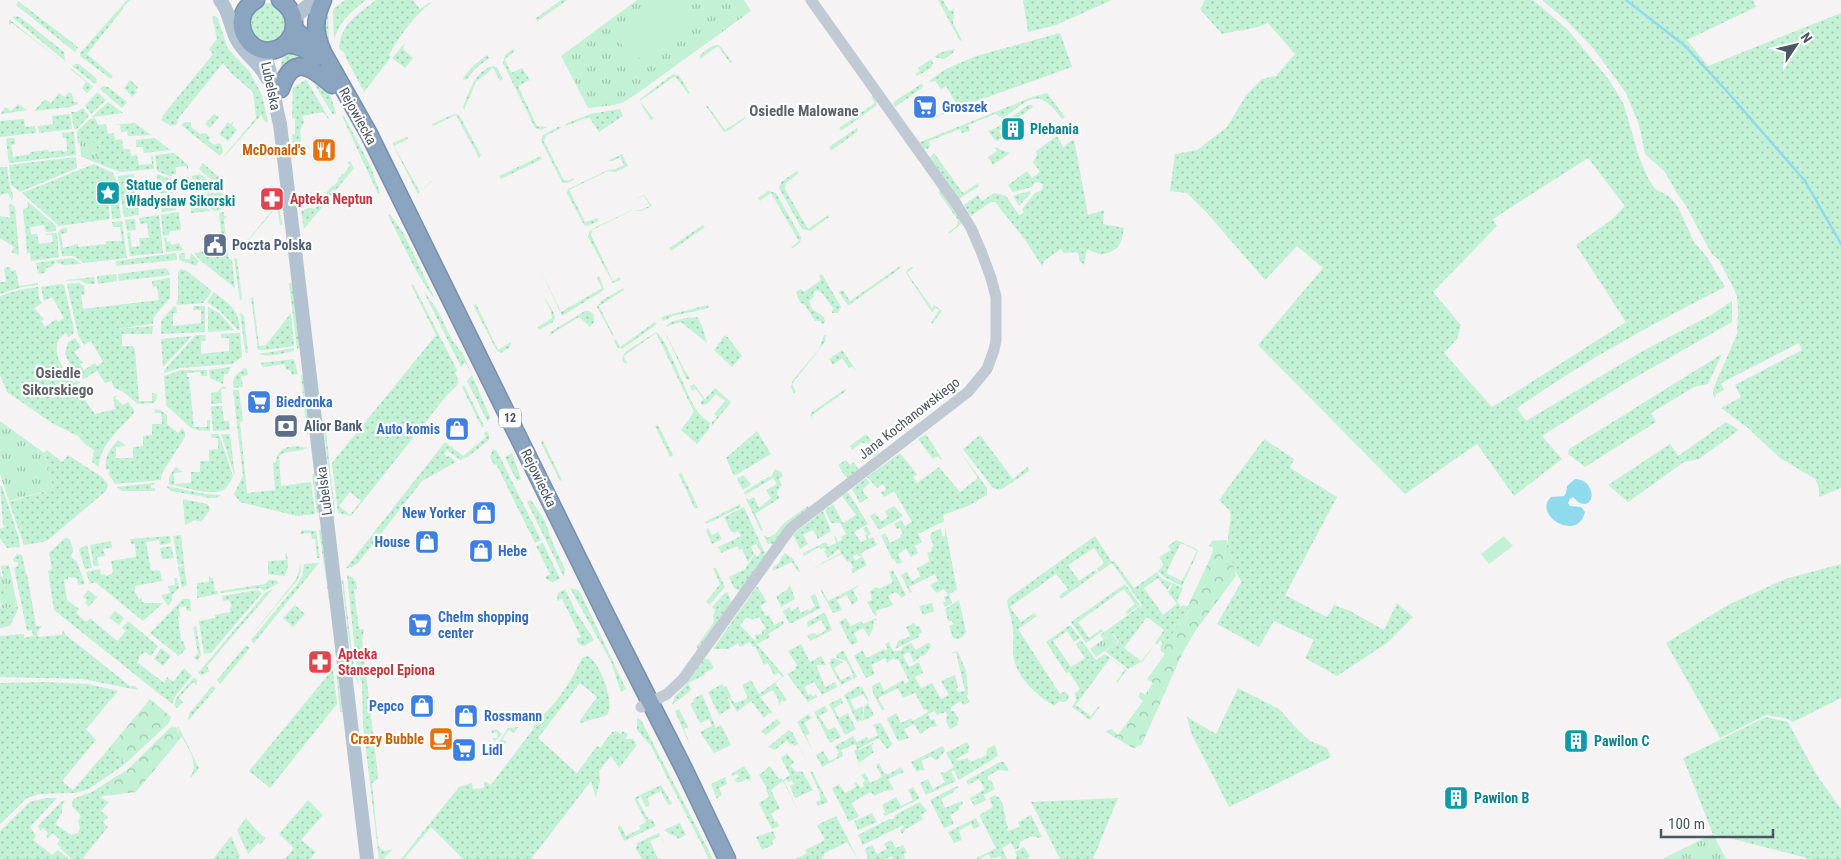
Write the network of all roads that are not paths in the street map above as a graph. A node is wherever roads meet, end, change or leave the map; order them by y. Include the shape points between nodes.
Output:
1 (220, 0) edge
2 (227, 0) edge
3 (318, 0) edge
4 (323, 0) edge
5 (811, 0) edge
6 (251, 1) edge
7 (288, 1) edge
8 (242, 17) junction
9 (294, 24) junction
10 (282, 46) junction
11 (262, 49) junction
12 (325, 56) junction
13 (332, 85) junction
14 (277, 90) junction
15 (646, 705) junction
16 (367, 859) edge
17 (717, 859) edge
18 (727, 859) edge

1 - 14 main road via 238,40
2 - 8 main road
3 - 9 main road via 306,7
4 - 12 highway via 315,27
5 - 15 street, Jana Kochanowskiego via 971,228 996,294 994,350 987,369 968,392 791,528 683,679 667,694
6 - 8 highway
7 - 9 highway, 12
8 - 11 highway via 244,36
9 - 10 highway via 291,37
9 - 12 highway, Rejowiecka / 12
10 - 11 highway, 12
10 - 13 highway, Rejowiecka / 12 via 296,46 308,52
10 - 14 main road, Lubelska
11 - 14 main road, Lubelska
12 - 15 highway, Rejowiecka / 12 via 377,149
13 - 14 highway via 304,66 289,72
13 - 15 highway, Rejowiecka / 12 via 378,170
14 - 16 main road, Lubelska
15 - 17 highway, Rejowiecka / 12
15 - 18 highway, Rejowiecka / 12 via 685,771

